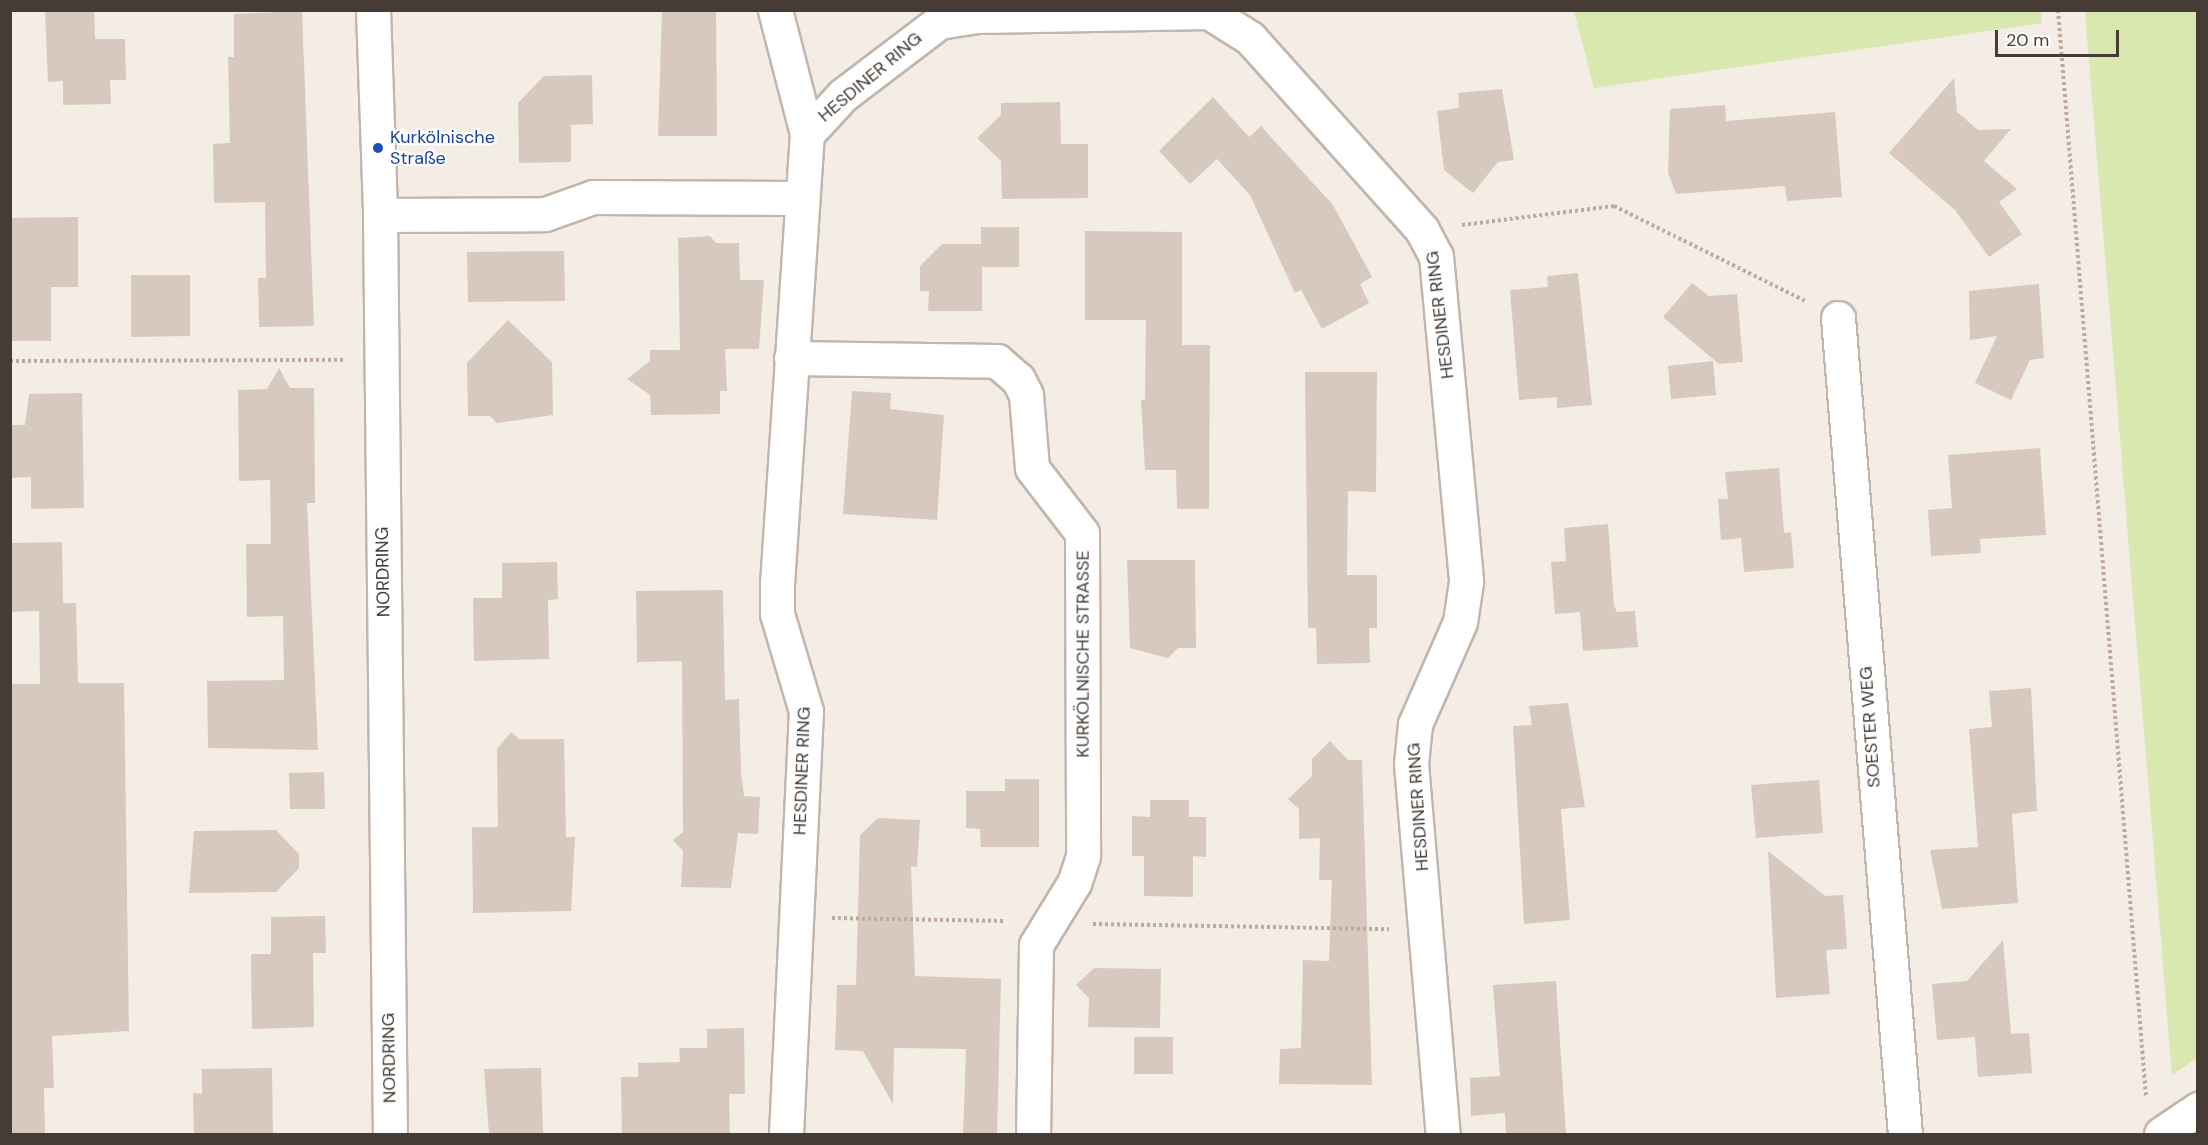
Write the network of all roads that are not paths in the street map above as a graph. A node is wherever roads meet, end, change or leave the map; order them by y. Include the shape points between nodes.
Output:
1 (373, 10) edge
2 (775, 10) edge
3 (1143, 11) edge
4 (807, 134) junction
5 (799, 198) junction
6 (380, 215) junction
7 (1838, 318) road end
8 (791, 358) junction
9 (2198, 1109) edge
10 (2155, 1120) edge
11 (390, 1134) edge
12 (786, 1134) edge
13 (1033, 1134) edge
14 (1443, 1134) edge
15 (1905, 1134) edge

1 - 6 street, NORDRING
2 - 4 street
3 - 4 street, HESDINER RING via 978,16 939,22 843,95
3 - 14 street, HESDINER RING via 1209,12 1239,26 1422,230 1437,265 1466,582 1460,622 1422,701 1411,739
4 - 5 street, HESDINER RING
5 - 6 street via 593,198 545,214
5 - 8 street, HESDINER RING
6 - 11 street, NORDRING
7 - 15 street, SOESTER WEG
8 - 12 street, HESDINER RING via 777,604 806,711
8 - 13 street, KURKÖLNISCHE STRASSE via 997,361 1018,379 1026,395 1032,468 1077,522 1085,548 1083,856 1074,883 1036,945
9 - 10 street

